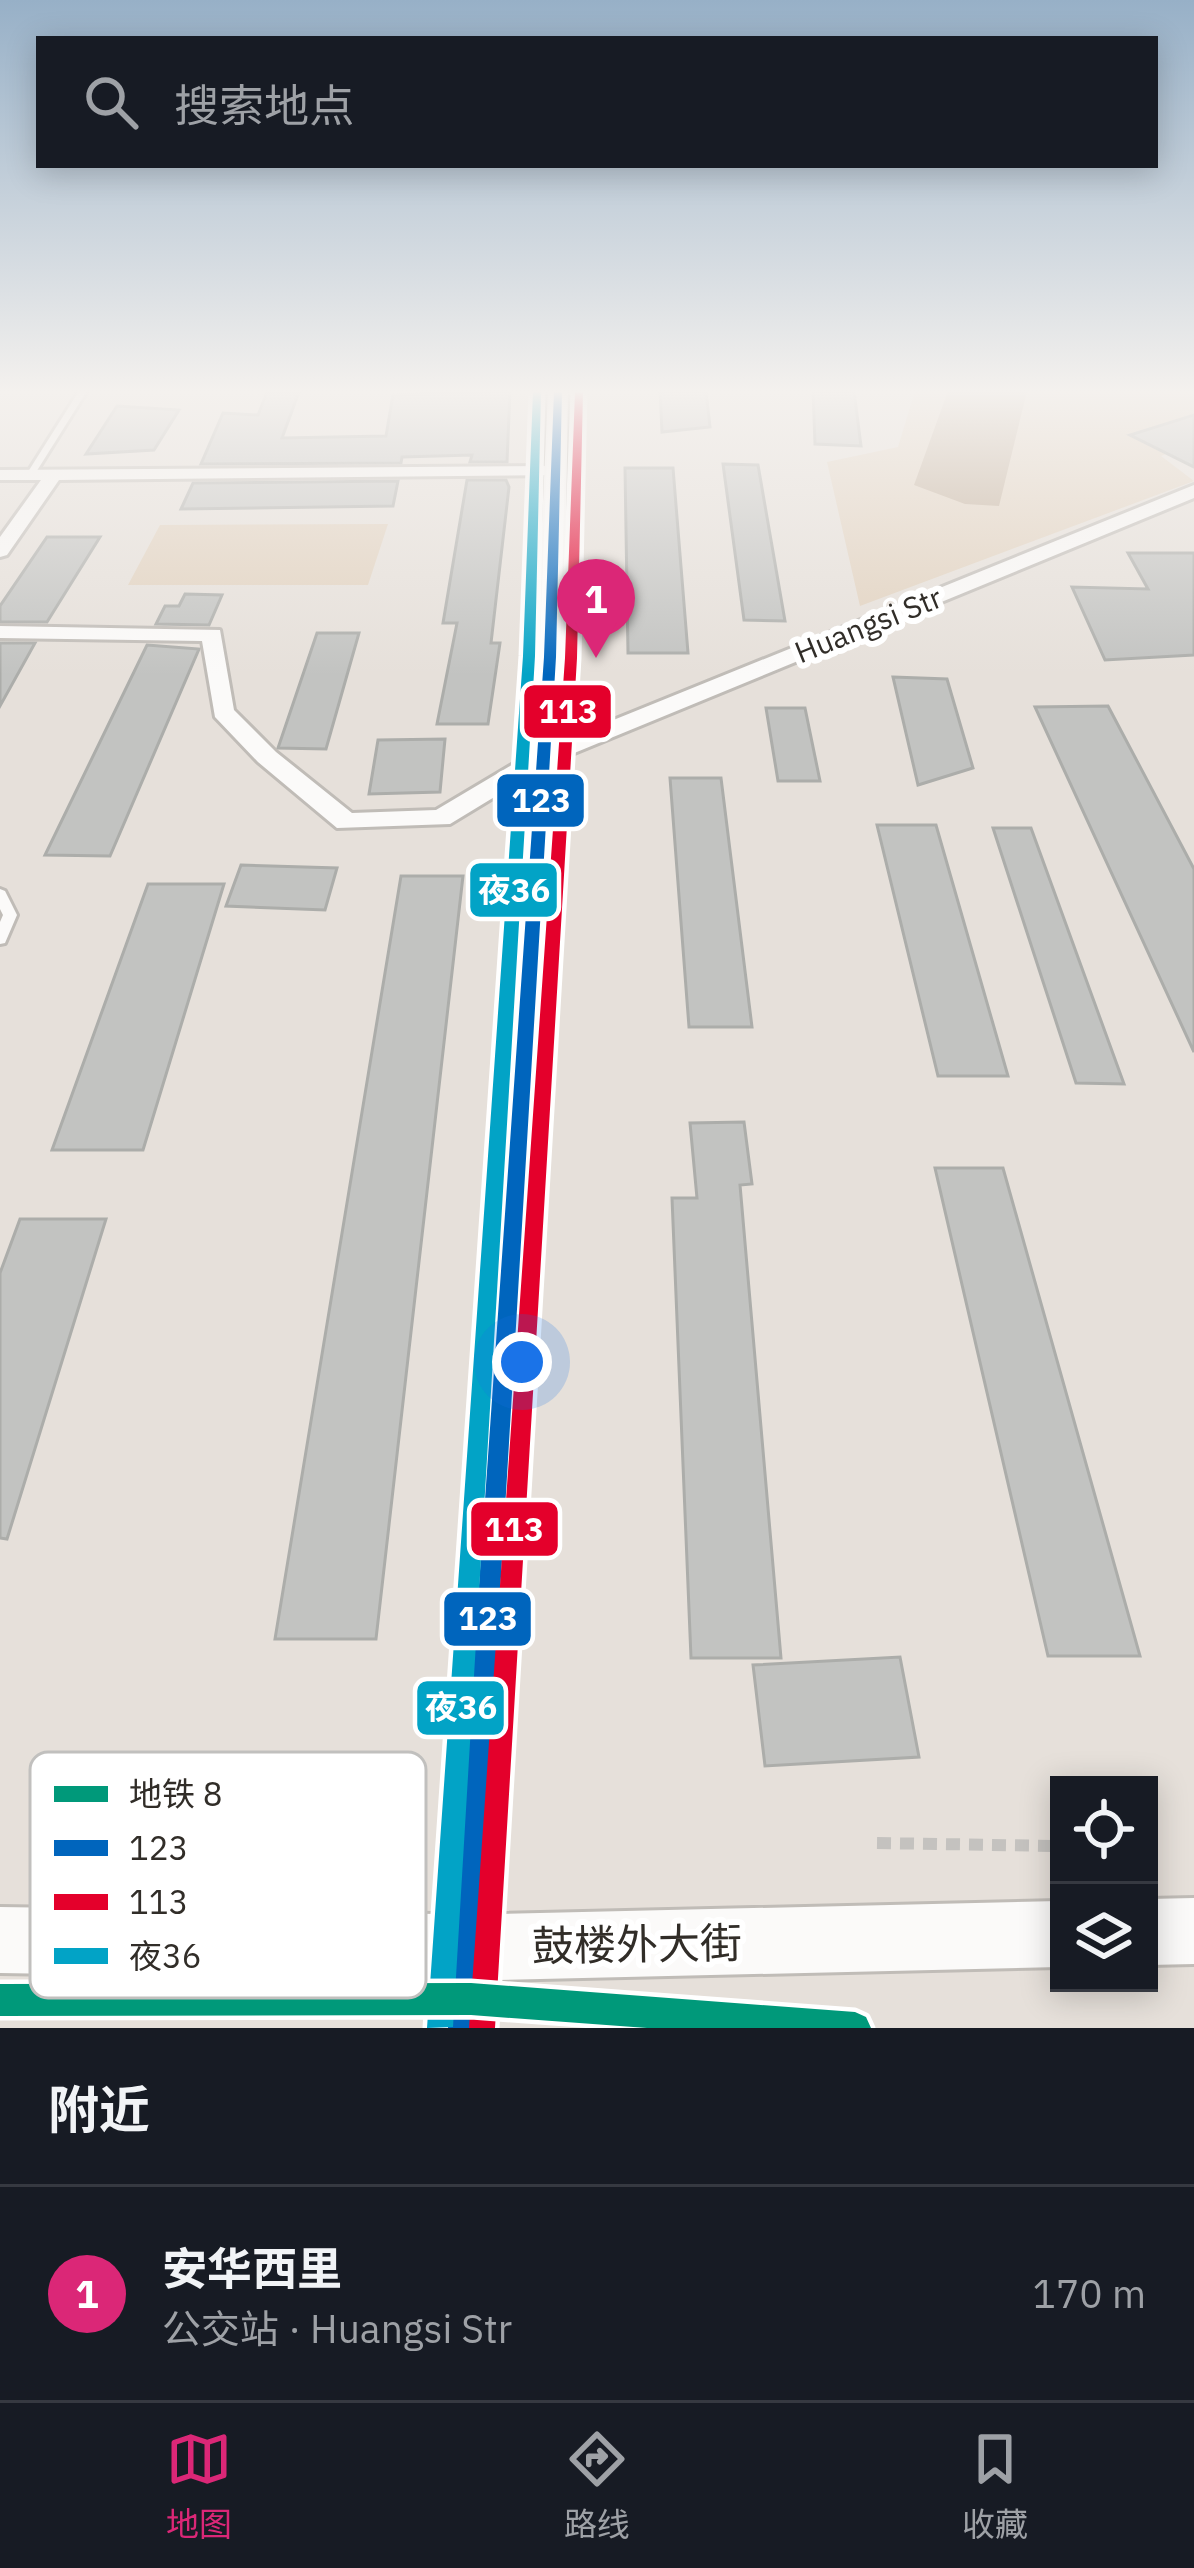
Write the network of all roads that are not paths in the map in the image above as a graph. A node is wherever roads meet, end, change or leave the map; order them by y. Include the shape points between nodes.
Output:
1 (45, 486) edge
2 (555, 486) edge
3 (1194, 490) edge
4 (0, 551) edge
5 (0, 632) edge
6 (541, 758) junction
7 (0, 894) edge
8 (0, 939) edge
9 (1194, 1931) edge
10 (1158, 1932) edge
11 (1050, 1934) edge
12 (0, 1940) edge
13 (30, 1941) edge
14 (426, 1947) edge
15 (466, 1948) junction
16 (461, 2028) edge

1 - 4 street
2 - 6 street
3 - 6 street, Huangsi Str
5 - 6 street, Huangsi Str via 212,634 224,712 346,822 441,818
6 - 15 street
7 - 8 lane via 10,915
9 - 10 street
11 - 15 street, 鼓楼外大街
12 - 13 street, 鼓楼外大街
14 - 15 street, 鼓楼外大街
15 - 16 street

